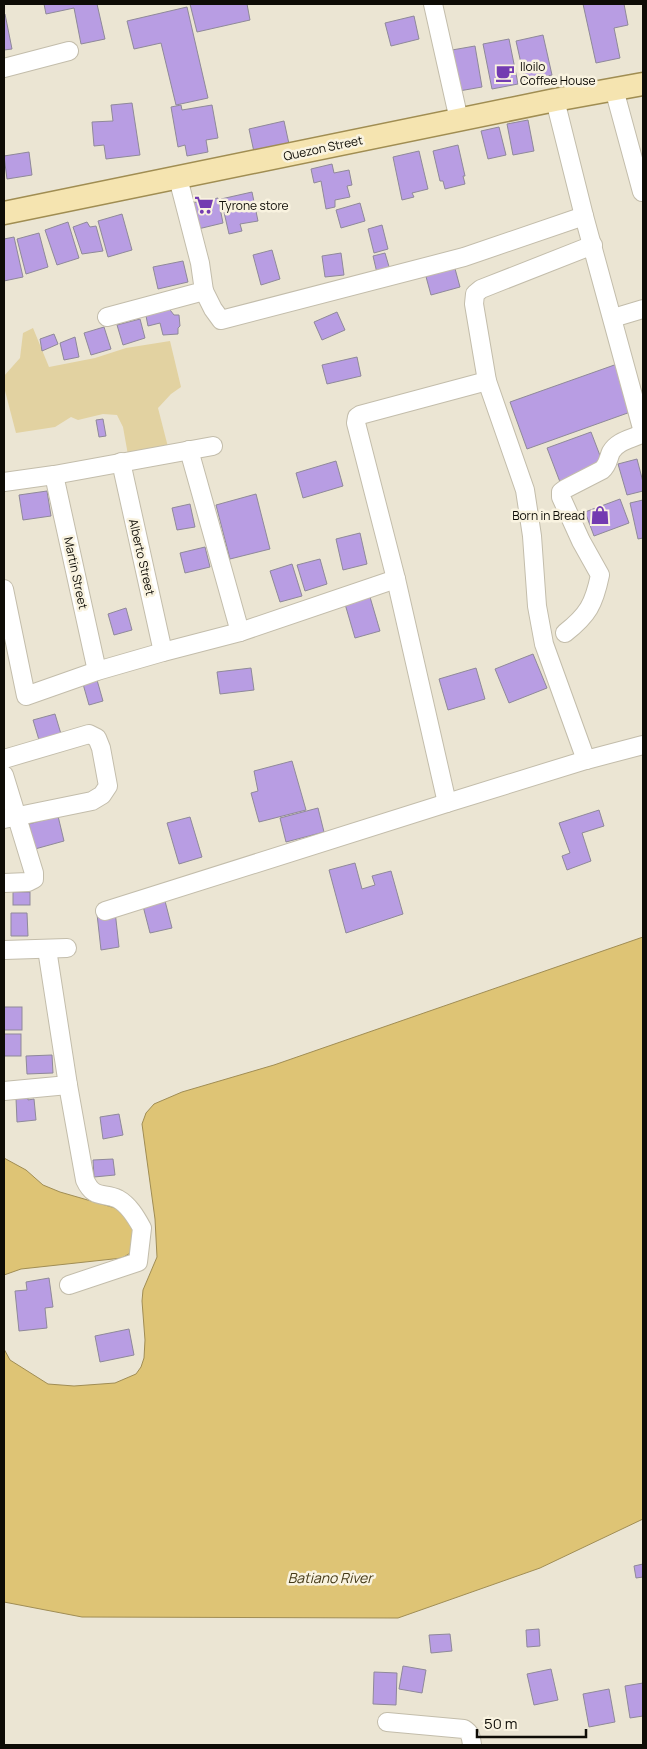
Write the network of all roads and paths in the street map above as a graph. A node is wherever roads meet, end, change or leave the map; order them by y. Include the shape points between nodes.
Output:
1 (433, 4) edge
2 (69, 51) dead end
3 (4, 68) edge
4 (643, 84) edge
5 (614, 89) junction
6 (555, 100) junction
7 (459, 120) junction
8 (178, 178) junction
9 (642, 192) edge
10 (4, 213) edge
11 (584, 216) junction
12 (593, 245) junction
13 (204, 291) junction
14 (643, 309) edge
15 (107, 317) dead end
16 (613, 318) junction
17 (487, 381) junction
18 (639, 402) edge
19 (643, 432) edge
20 (213, 446) dead end
21 (189, 450) junction
22 (121, 462) junction
23 (54, 475) junction
24 (4, 482) edge
25 (396, 579) junction
26 (4, 589) edge
27 (240, 632) junction
28 (565, 633) dead end
29 (163, 652) junction
30 (97, 671) junction
31 (643, 745) edge
32 (4, 759) edge
33 (586, 760) junction
34 (4, 775) edge
35 (447, 802) junction
36 (11, 818) edge
37 (4, 882) edge
38 (104, 911) dead end
39 (67, 948) dead end
40 (47, 949) junction
41 (4, 950) edge
42 (68, 1085) junction
43 (4, 1091) edge
44 (69, 1285) dead end
45 (387, 1722) dead end
46 (472, 1745) edge

1 - 7 street
2 - 3 street
4 - 5 main road, Quezon Street
5 - 6 main road, Quezon Street
5 - 9 street
6 - 7 main road, Quezon Street
6 - 11 street
7 - 8 main road, Quezon Street
8 - 10 main road, Quezon Street
8 - 13 street
11 - 12 street
11 - 13 street via 464,257 221,320
12 - 16 street
12 - 17 street via 475,294
13 - 15 street
14 - 16 street
16 - 18 street
17 - 25 street via 357,417
17 - 33 street via 525,490 544,644
18 - 19 street
19 - 28 street via 621,442 602,470 561,492 580,540 600,575 595,598 580,621
20 - 21 street
21 - 22 street
21 - 27 street
22 - 23 street
22 - 29 street, Alberto Street
23 - 24 street
23 - 30 street, Martin Street
25 - 27 street
25 - 35 street
26 - 30 street via 26,696
27 - 29 street
29 - 30 street
31 - 33 street
32 - 36 street via 89,734 97,738 101,748 108,786 92,801
33 - 35 street
34 - 36 street
35 - 38 street
36 - 37 street via 34,879
39 - 40 street
40 - 41 street
40 - 42 street
42 - 43 street
42 - 44 street via 89,1190 118,1199 142,1228 138,1262
45 - 46 street via 464,1729 471,1736

